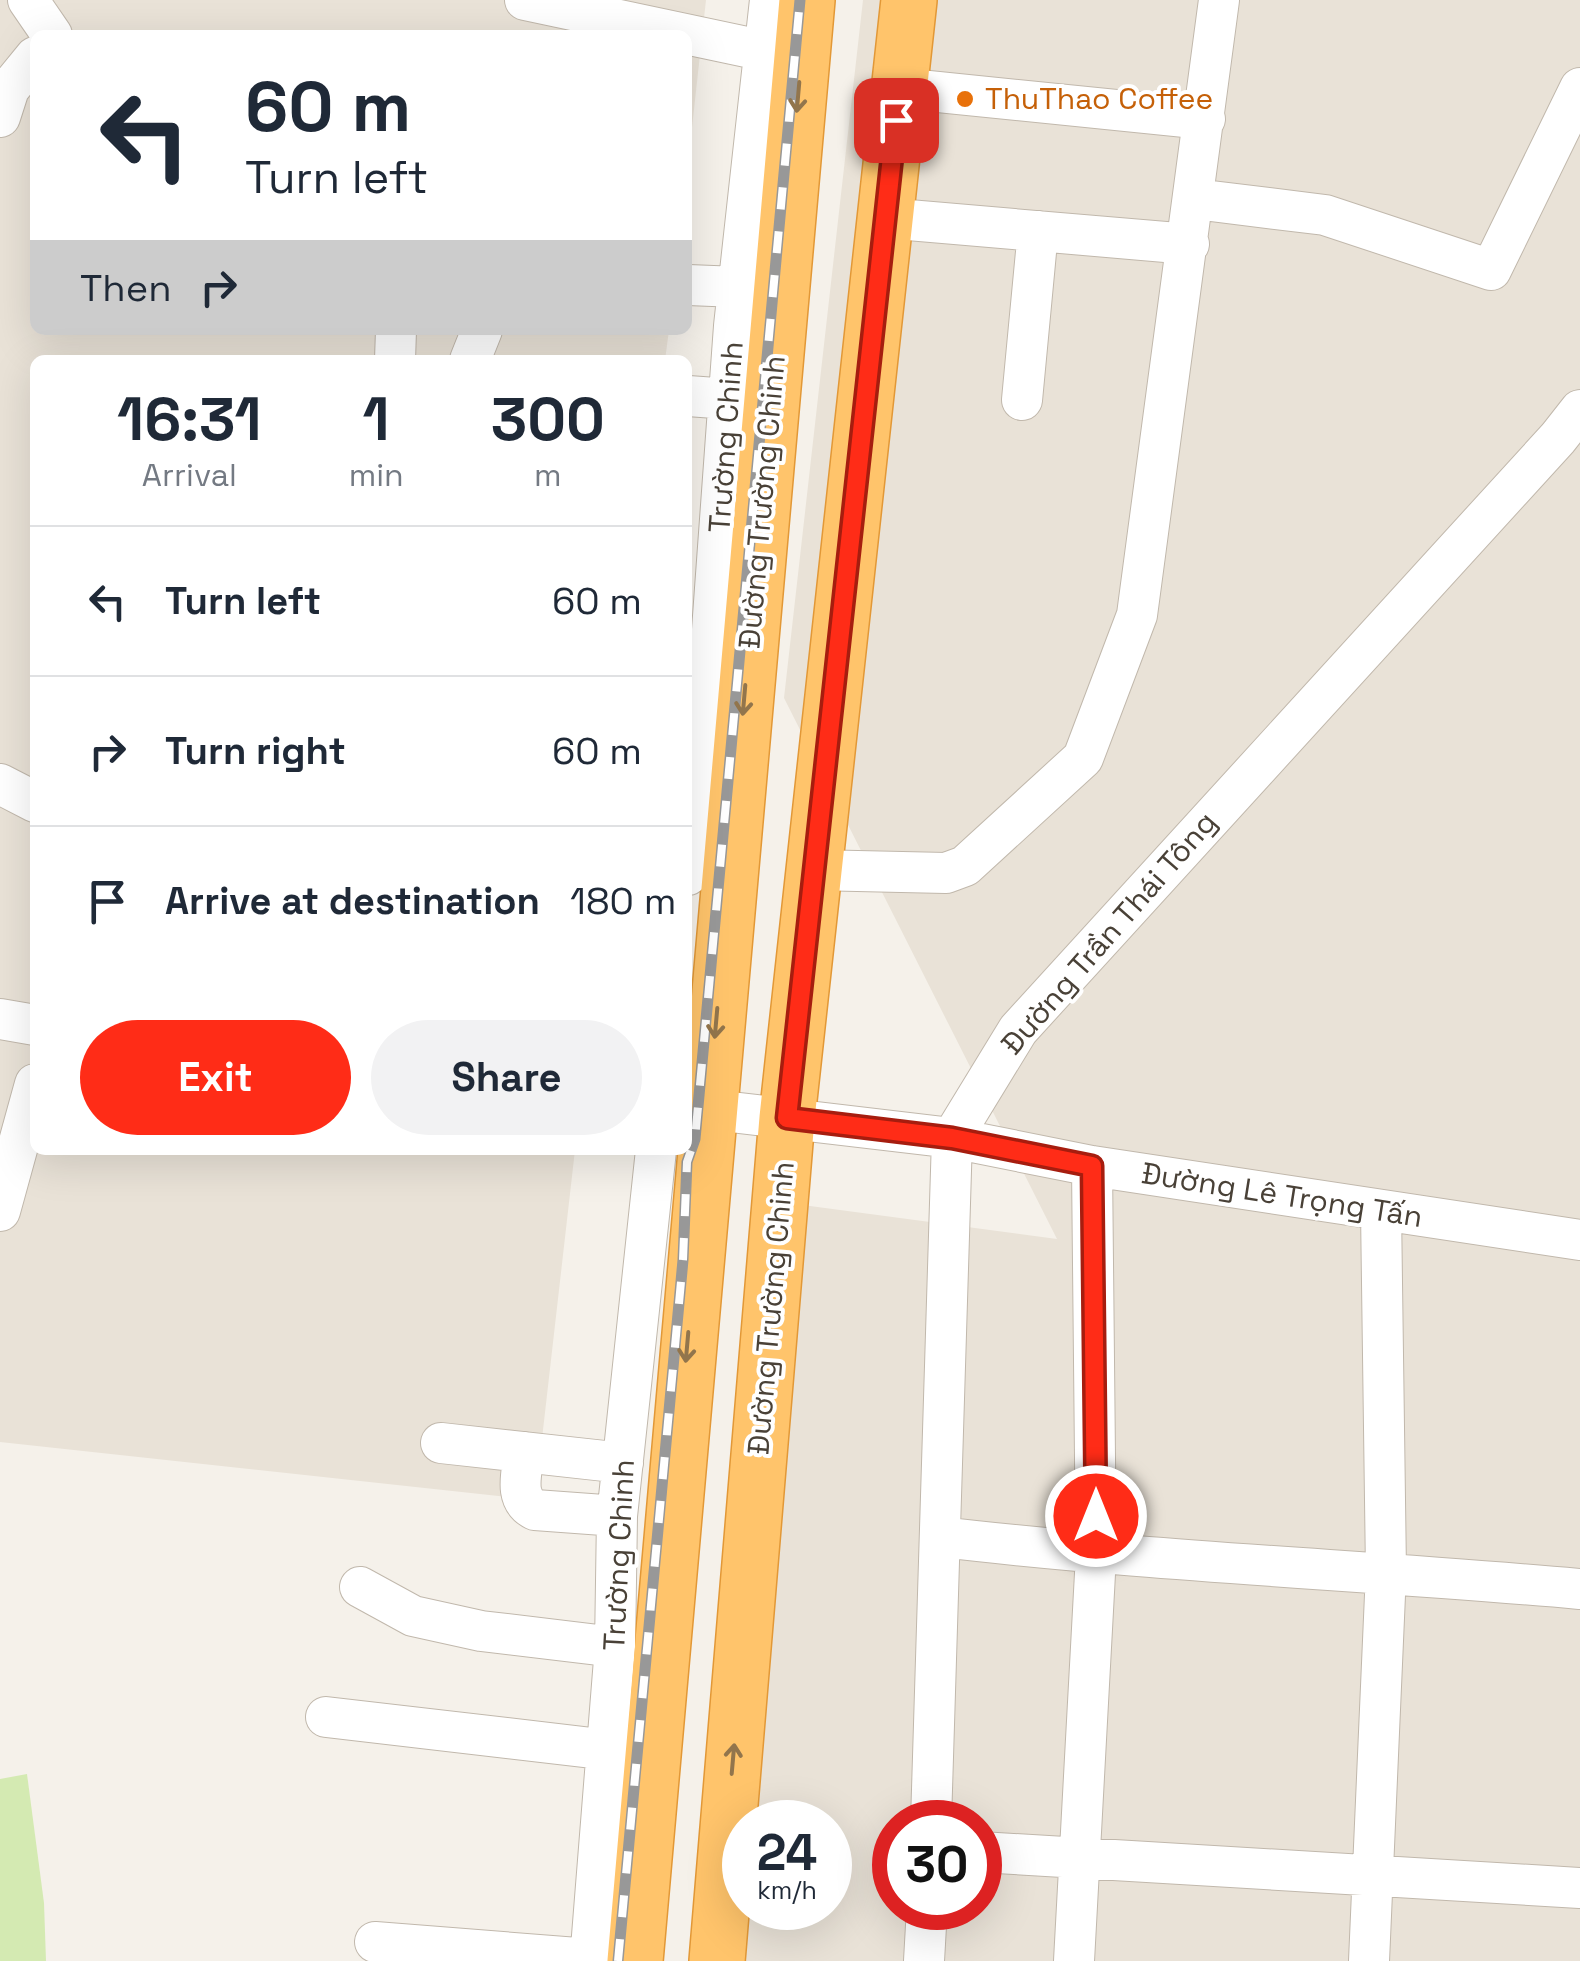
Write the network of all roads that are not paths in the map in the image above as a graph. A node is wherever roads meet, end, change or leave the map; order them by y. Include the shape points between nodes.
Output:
1 (28, 0) edge
2 (770, 0) edge
3 (807, 0) edge
4 (908, 0) edge
5 (1219, 0) edge
6 (540, 13) edge
7 (49, 30) edge
8 (641, 30) edge
9 (692, 39) edge
10 (765, 51) junction
11 (30, 63) edge
12 (899, 88) junction
13 (1580, 88) edge
14 (0, 117) edge
15 (1205, 119) junction
16 (1195, 199) junction
17 (885, 218) junction
18 (1038, 232) junction
19 (1189, 244) junction
20 (692, 285) edge
21 (738, 287) junction
22 (692, 396) edge
23 (729, 399) junction
24 (1022, 400) dead end
25 (1573, 435) edge
26 (700, 630) edge
27 (0, 784) edge
28 (30, 799) edge
29 (692, 839) edge
30 (813, 870) junction
31 (0, 1019) edge
32 (30, 1024) edge
33 (30, 1102) edge
34 (698, 1108) edge
35 (787, 1118) junction
36 (952, 1138) junction
37 (655, 1155) edge
38 (1092, 1166) junction
39 (0, 1210) edge
40 (1381, 1210) junction
41 (1580, 1240) edge
42 (441, 1443) dead end
43 (524, 1452) junction
44 (623, 1462) junction
45 (617, 1516) junction
46 (941, 1537) junction
47 (1096, 1555) junction
48 (1386, 1572) junction
49 (360, 1587) dead end
50 (1580, 1589) edge
51 (615, 1648) junction
52 (326, 1717) dead end
53 (608, 1750) junction
54 (932, 1800) edge
55 (1002, 1853) edge
56 (1081, 1856) junction
57 (1373, 1876) junction
58 (1580, 1888) edge
59 (926, 1930) edge
60 (375, 1942) dead end
61 (605, 1960) edge
62 (716, 1961) edge
63 (924, 1961) edge
64 (1074, 1961) edge
65 (1369, 1961) edge

1 - 7 street
2 - 10 street, Trường Chinh
3 -> 34 highway, Đường Trường Chinh
4 - 12 highway, Đường Trường Chinh
5 - 15 street
6 - 8 street
9 - 10 street
10 - 21 street, Trường Chinh
11 - 14 street via 9,89
12 - 15 street
12 - 17 highway, Đường Trường Chinh
13 - 16 street via 1491,270 1324,215
15 - 16 street
16 - 19 street
17 - 18 street
17 - 30 highway, Đường Trường Chinh
18 - 19 street
18 - 24 street
19 - 30 street via 1137,615 1083,758 965,866 946,873
20 - 21 street
21 - 23 street, Trường Chinh
22 - 23 street
23 - 26 street, Trường Chinh
25 - 36 street, Đường Trần Thái Tông via 1018,1030
26 - 29 street, Trường Chinh via 706,713
27 - 28 street
30 - 35 highway, Đường Trường Chinh
31 - 32 street
33 - 39 street
34 - 35 street, Đường Lê Trọng Tấn
34 -> 61 highway, Đường Trường Chinh
35 - 36 street, Đường Lê Trọng Tấn
62 -> 35 highway, Đường Trường Chinh
36 - 38 street, Đường Lê Trọng Tấn
36 - 46 street, Đường Trần Thái Tông
37 - 44 street, Trường Chinh
38 - 40 street, Đường Lê Trọng Tấn
38 - 47 street
40 - 41 street, Đường Lê Trọng Tấn
40 - 48 street
42 - 43 street
43 - 44 street
43 - 45 street via 520,1496 526,1506
44 - 45 street, Trường Chinh
45 - 51 street, Trường Chinh
46 - 47 street
46 - 54 street, Đường Trần Thái Tông
47 - 48 street
47 - 56 street
48 - 50 street
48 - 57 street
49 - 51 street via 413,1616
51 - 53 street, Trường Chinh
52 - 53 street
53 - 61 street, Trường Chinh
55 - 56 street
56 - 57 street
56 - 64 street
57 - 58 street
57 - 65 street
59 - 63 street
60 - 61 street

